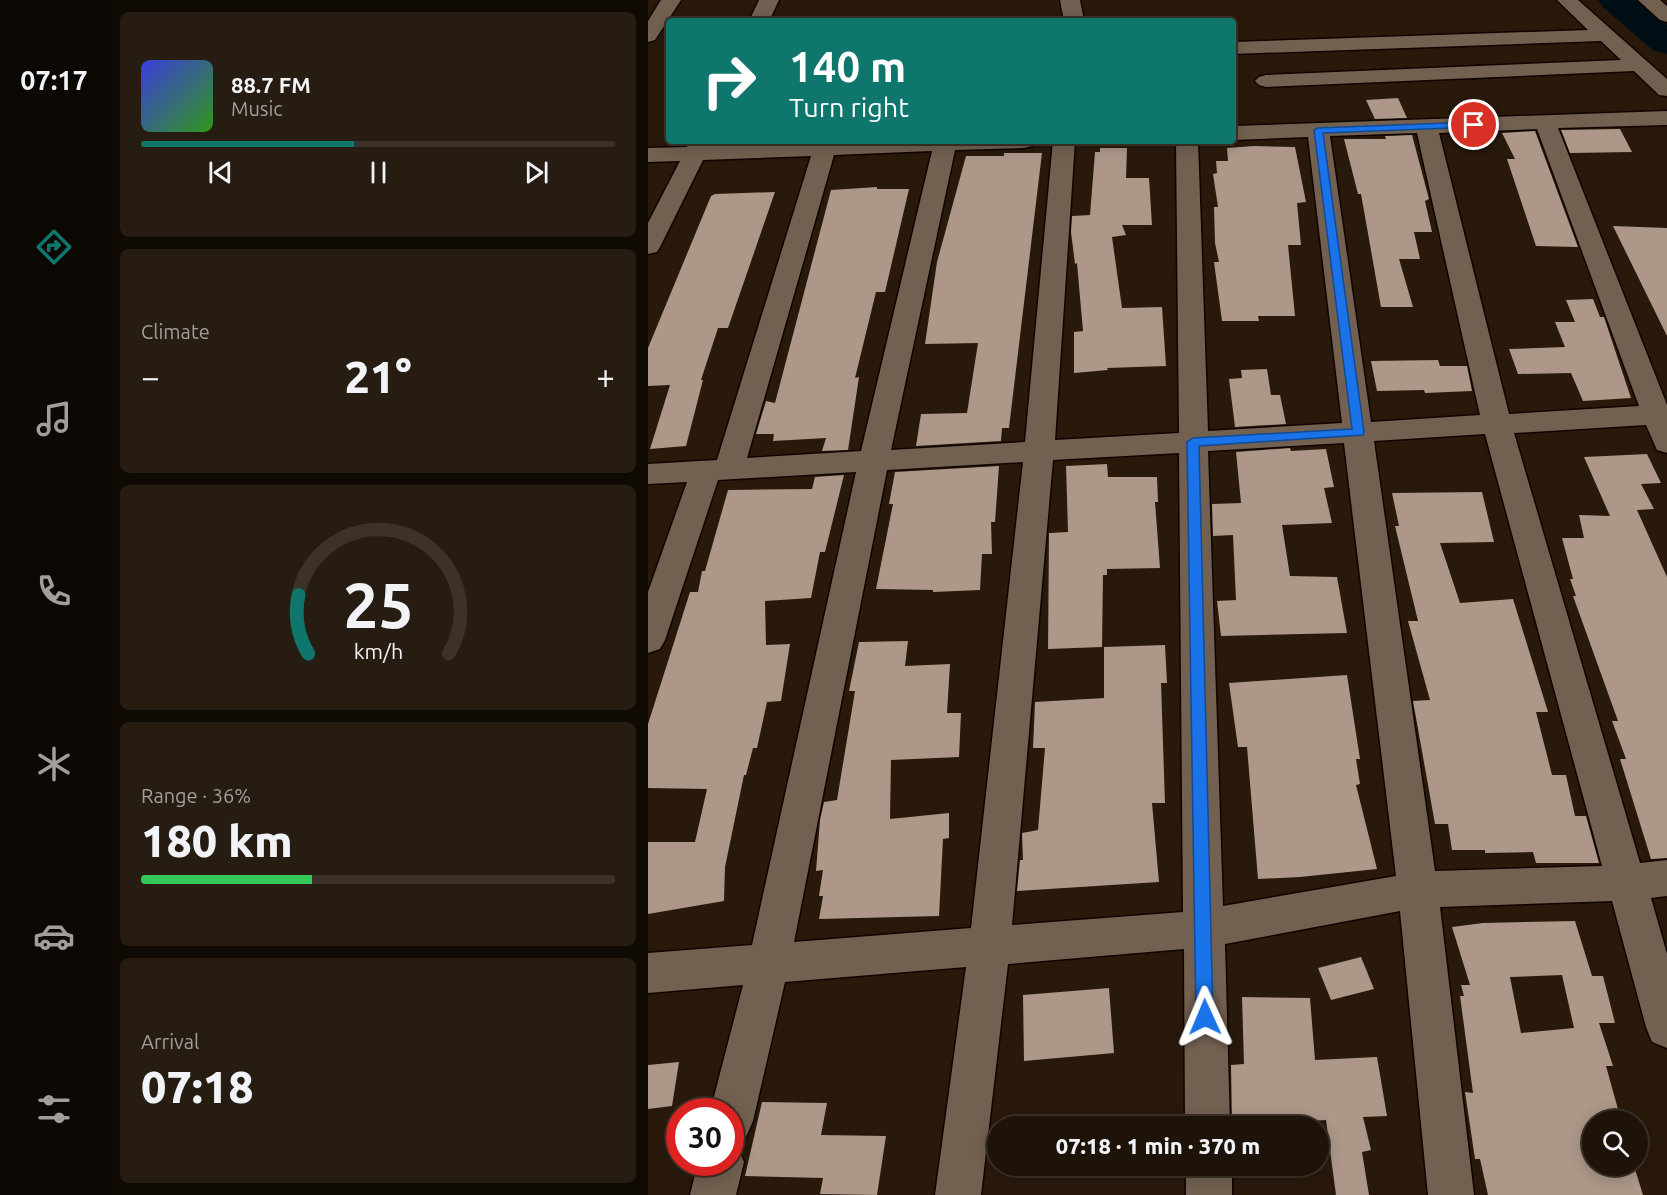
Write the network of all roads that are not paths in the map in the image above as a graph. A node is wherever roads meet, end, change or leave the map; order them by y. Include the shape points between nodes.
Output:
1 (670, 0) edge
2 (768, 0) edge
3 (1070, 0) edge
4 (1567, 0) edge
5 (1648, 0) edge
6 (1667, 16) edge
7 (760, 18) edge
8 (1073, 18) edge
9 (1606, 35) junction
10 (648, 36) edge
11 (1242, 48) edge
12 (1640, 65) junction
13 (1266, 81) junction
14 (1667, 90) edge
15 (1291, 118) junction
16 (1667, 118) edge
17 (1545, 122) junction
18 (1426, 126) junction
19 (1236, 132) edge
20 (945, 144) joint
21 (1064, 144) edge
22 (1187, 144) edge
23 (698, 147) edge
24 (825, 148) junction
25 (648, 155) edge
26 (648, 247) edge
27 (1662, 415) edge
28 (1497, 425) junction
29 (1358, 432) junction
30 (1193, 442) junction
31 (1667, 442) edge
32 (1039, 451) junction
33 (874, 460) junction
34 (718, 469) junction
35 (648, 474) edge
36 (648, 640) edge
37 (1667, 878) edge
38 (1627, 883) junction
39 (1418, 890) junction
40 (1202, 929) junction
41 (990, 944) junction
42 (769, 963) junction
43 (648, 973) edge
44 (1667, 1027) edge
45 (736, 1098) edge
46 (1208, 1116) edge
47 (717, 1176) edge
48 (1209, 1176) edge
49 (713, 1195) edge
50 (958, 1195) edge
51 (1209, 1195) edge
52 (1451, 1195) edge

1 - 10 street
2 - 7 street
3 - 8 street
4 - 9 street
5 - 6 street
9 - 11 street
9 - 12 street
11 - 13 street
12 - 13 street
12 - 14 street
13 - 15 street
15 - 18 street
15 - 19 street
15 - 29 street
16 - 17 street
17 - 18 street
17 - 27 street
18 - 28 street
20 - 24 street
20 - 33 street
21 - 32 street
22 - 30 street
23 - 24 street
23 - 25 street
23 - 26 street
24 - 34 street
27 - 28 street
27 - 31 street
28 - 29 street
28 - 38 street
29 - 30 street
29 - 39 street
30 - 32 street
30 - 40 street
32 - 33 street
32 - 41 street
33 - 34 street
33 - 42 street
34 - 35 street
34 - 36 street
37 - 38 street
38 - 39 street
38 - 44 street
39 - 40 street
39 - 52 street
40 - 41 street
40 - 46 street
41 - 42 street
41 - 50 street
42 - 43 street
42 - 45 street
47 - 49 street
48 - 51 street

